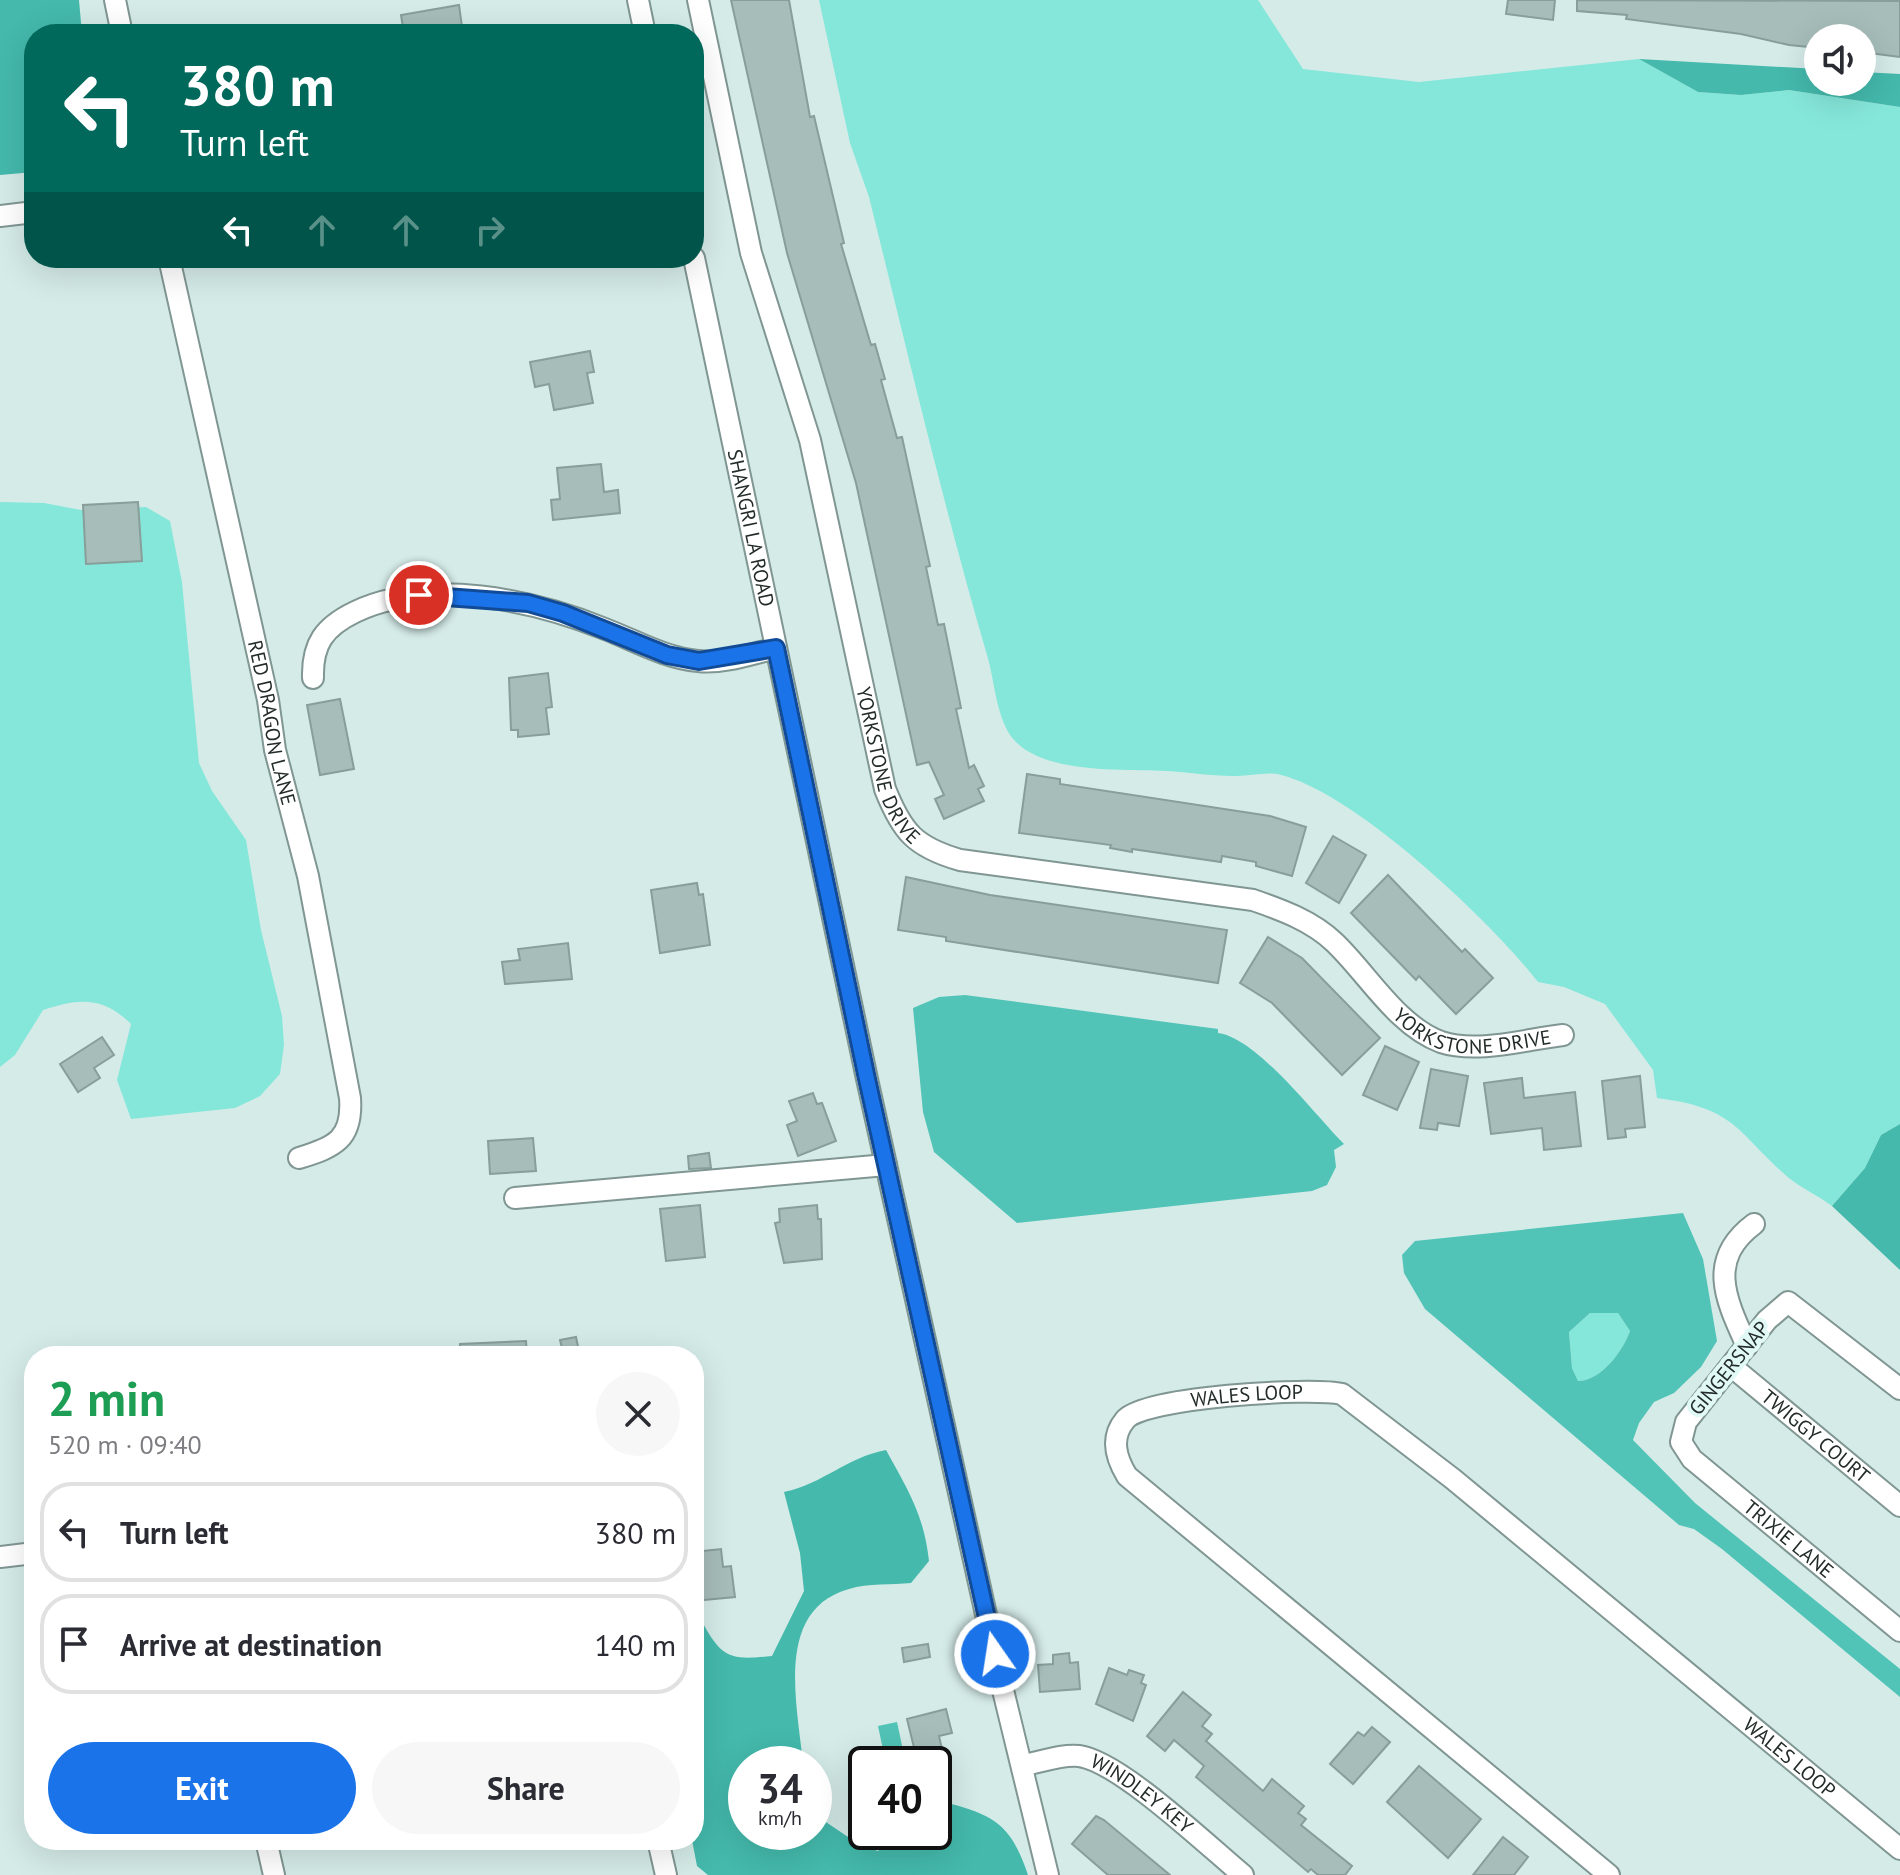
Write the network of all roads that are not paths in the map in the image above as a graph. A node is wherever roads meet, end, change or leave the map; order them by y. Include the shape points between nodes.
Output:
1 (115, 0) edge
2 (638, 0) edge
3 (698, 0) edge
4 (120, 24) edge
5 (643, 24) edge
6 (703, 24) edge
7 (704, 29) edge
8 (24, 213) edge
9 (0, 216) edge
10 (171, 268) edge
11 (696, 268) edge
12 (776, 648) junction
13 (313, 678) dead end
14 (1563, 1035) dead end
15 (299, 1158) dead end
16 (886, 1165) junction
17 (515, 1198) dead end
18 (1754, 1224) dead end
19 (1747, 1346) junction
20 (1731, 1366) junction
21 (1900, 1389) edge
22 (1681, 1442) joint
23 (1900, 1506) edge
24 (24, 1554) edge
25 (0, 1557) edge
26 (1900, 1631) edge
27 (1024, 1765) junction
28 (1900, 1849) edge
29 (268, 1850) edge
30 (660, 1850) edge
31 (274, 1875) edge
32 (666, 1875) edge
33 (1048, 1875) edge
34 (1243, 1875) edge
35 (1609, 1875) edge

1 - 4 street
2 - 5 street
3 - 6 street, YORKSTONE DRIVE
7 - 14 street, YORKSTONE DRIVE via 751,253 810,440 885,789 897,819 913,839 960,860 1253,900 1286,912 1333,940 1411,1024 1442,1042 1473,1045
8 - 9 street
10 - 15 street, RED DRAGON LANE via 275,750 308,876 350,1098 352,1120 334,1147
11 - 12 street, SHANGRI LA ROAD
12 - 13 street via 699,661 667,655 528,603 419,595 362,609 327,630 316,643
12 - 16 street, SHANGRI LA ROAD
16 - 17 street
16 - 27 street, SHANGRI LA ROAD
18 - 19 street via 1731,1244 1724,1267 1726,1294
19 - 20 street, GINGERSNAP
19 - 21 street, GINGERSNAP via 1788,1302
20 - 22 street, GINGERSNAP via 1686,1422
20 - 23 street, TWIGGY COURT
22 - 26 street, TRIXIE LANE via 1692,1459
24 - 25 street
27 - 33 street, SHANGRI LA ROAD
27 - 34 street, WINDLEY KEY via 1075,1755 1095,1759 1130,1781
28 - 35 street, WALES LOOP via 1342,1394 1320,1389 1240,1396 1145,1407 1126,1418 1116,1437 1117,1460 1127,1476
29 - 31 street
30 - 32 street

